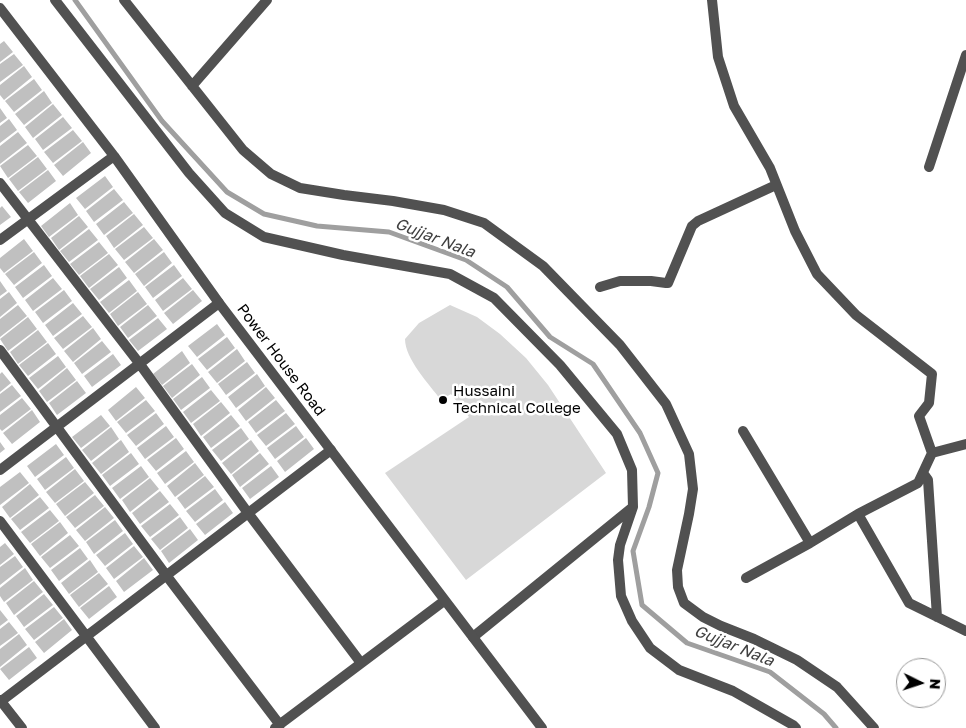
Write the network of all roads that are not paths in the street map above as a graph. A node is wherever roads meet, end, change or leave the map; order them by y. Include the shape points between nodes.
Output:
1 (54, 0) edge
2 (124, 0) edge
3 (267, 0) edge
4 (712, 0) edge
5 (0, 8) edge
6 (966, 55) edge
7 (962, 80) edge
8 (192, 86) junction
9 (114, 156) junction
10 (929, 167) dead end
11 (0, 183) edge
12 (776, 185) junction
13 (27, 219) junction
14 (0, 240) edge
15 (600, 287) dead end
16 (219, 303) junction
17 (0, 350) edge
18 (139, 364) junction
19 (57, 426) junction
20 (742, 431) dead end
21 (966, 444) edge
22 (331, 450) junction
23 (932, 453) junction
24 (0, 470) edge
25 (923, 473) junction
26 (633, 507) junction
27 (248, 513) junction
28 (858, 514) junction
29 (0, 521) edge
30 (810, 543) junction
31 (166, 575) junction
32 (746, 578) dead end
33 (444, 601) junction
34 (936, 617) junction
35 (966, 631) edge
36 (86, 636) junction
37 (473, 637) junction
38 (361, 663) junction
39 (0, 701) edge
40 (278, 726) edge
41 (22, 728) edge
42 (155, 728) edge
43 (542, 728) edge
44 (796, 728) edge
45 (874, 728) edge

1 - 26 street via 189,172 226,213 264,237 450,274 494,298 560,365 617,434 632,470
2 - 8 street
3 - 8 street
4 - 12 street via 718,57 734,106 770,168
5 - 9 street, Power House Road
6 - 7 street
7 - 10 street
8 - 45 street via 243,150 271,174 300,188 444,210 484,223 543,266 620,345 666,404 689,454 693,489 677,570 678,587 684,603 703,617 797,660 837,687
9 - 13 street
9 - 16 street, Power House Road
11 - 13 street
12 - 15 street via 692,226 668,282 620,281
12 - 23 street via 817,274 856,315 932,374 929,404 919,416
13 - 14 street
13 - 18 street
16 - 18 street
16 - 22 street, Power House Road
17 - 19 street
18 - 19 street
18 - 27 street
19 - 24 street
19 - 31 street
20 - 30 street
21 - 23 street
22 - 27 street
22 - 33 street, Power House Road
23 - 25 street
25 - 28 street via 918,483
25 - 34 street via 928,480
26 - 37 street
26 - 44 street via 620,545 620,596 650,648 679,670 733,691
27 - 31 street
27 - 38 street
28 - 30 street
28 - 34 street via 910,603
29 - 36 street
30 - 32 street
31 - 36 street
31 - 40 street
33 - 37 street, Power House Road
33 - 38 street
34 - 35 street
36 - 39 street
36 - 42 street
37 - 43 street, Power House Road
38 - 40 street
39 - 41 street

